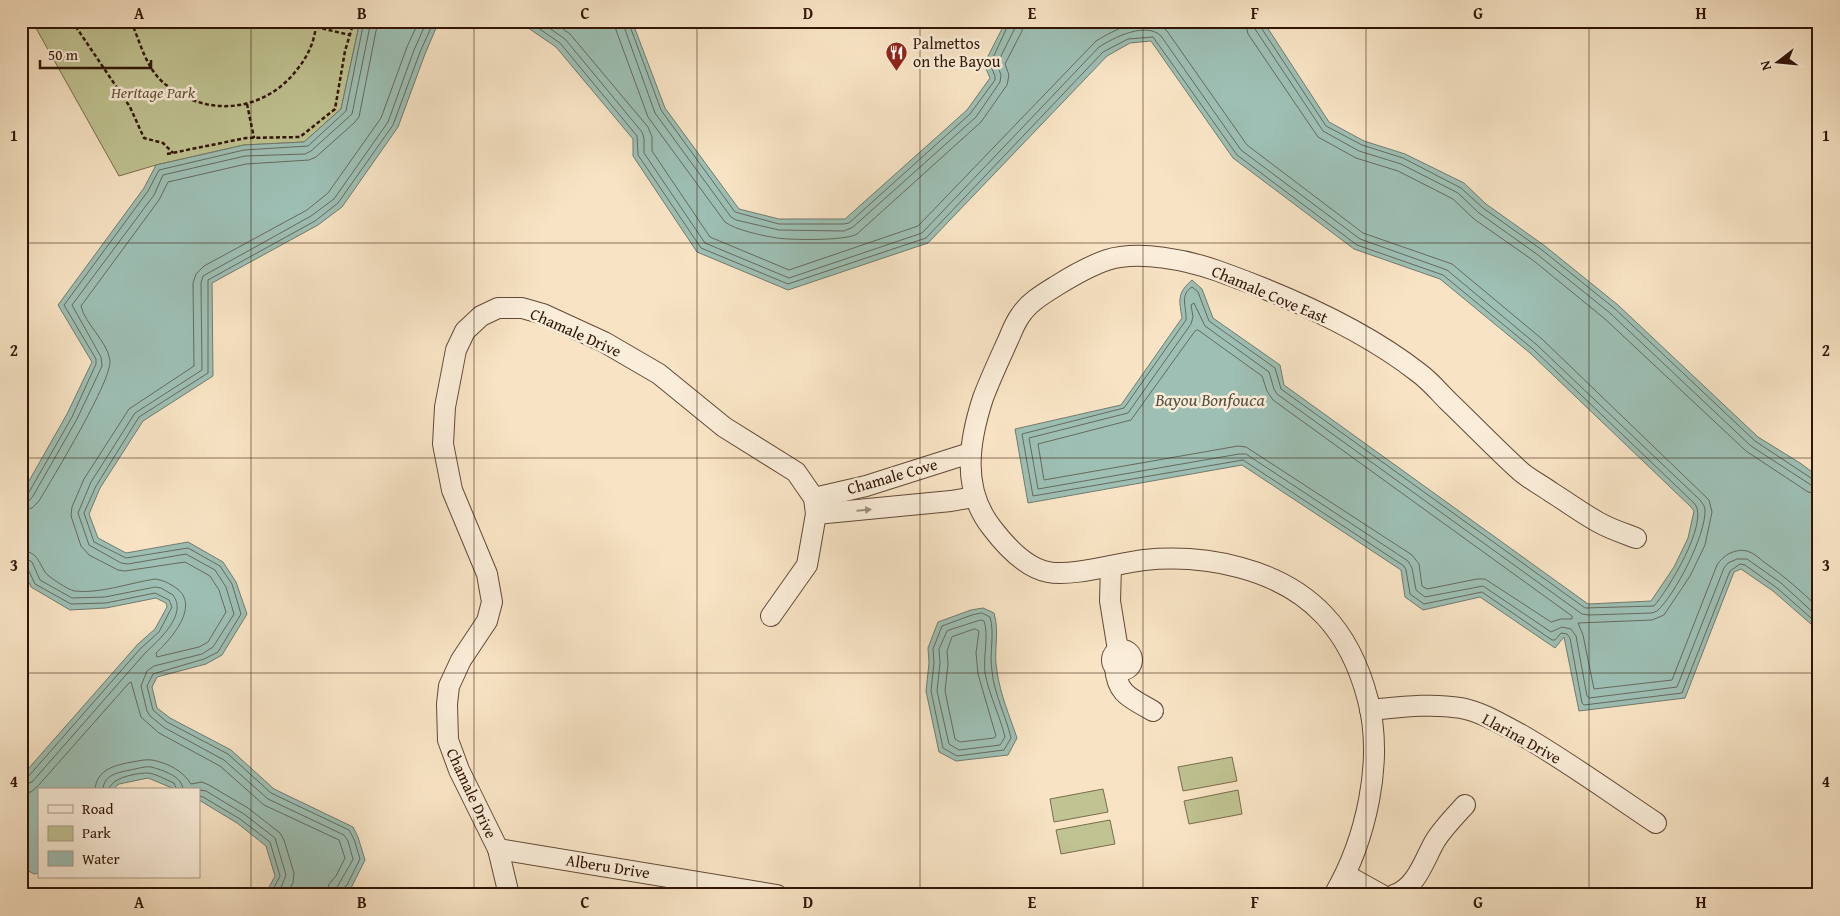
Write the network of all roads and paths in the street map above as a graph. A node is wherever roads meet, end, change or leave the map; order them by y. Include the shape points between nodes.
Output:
1 (72, 21) edge
2 (133, 21) edge
3 (316, 21) edge
4 (354, 21) edge
5 (316, 27) junction
6 (350, 35) junction
7 (247, 104) junction
8 (254, 138) junction
9 (173, 153) junction
10 (167, 154) dead end
11 (970, 453) junction
12 (974, 496) junction
13 (815, 506) junction
14 (1636, 538) dead end
15 (1111, 566) junction
16 (771, 616) dead end
17 (1370, 710) junction
18 (1153, 711) dead end
19 (1465, 805) dead end
20 (1656, 823) dead end
21 (498, 849) junction
22 (1346, 874) junction
23 (509, 895) edge
24 (777, 895) edge
25 (1334, 895) edge
26 (1382, 895) edge
27 (1394, 895) edge

1 - 9 path via 130,107 144,138 163,143
2 - 7 path via 151,69 168,87 211,106
3 - 5 path
4 - 6 path
5 - 6 path
5 - 7 path via 308,55 290,80 265,98
6 - 8 path via 335,109 300,138
7 - 8 path
8 - 9 path
9 - 10 path
11 - 12 street, Chamale Cove East
11 - 13 street, Chamale Cove
11 - 14 street, Chamale Cove East via 974,426 990,377 1020,314 1041,295 1109,259 1141,256 1182,261 1216,270 1302,305 1376,343 1421,374 1521,472 1601,524
13 -> 12 street, Chamale Cove via 951,501
12 - 15 street, Chamale Cove East via 993,529 1032,566 1052,573
13 - 16 street via 807,564
13 - 21 street, Chamale Drive via 796,472 724,427 658,374 604,342 543,314 522,308 498,308 481,316 465,331 456,350 442,444 452,490 487,574 492,602 488,621 461,660 450,686 448,740 459,770
15 - 17 street, Chamale Cove East via 1177,558 1216,562 1256,573 1292,590 1326,616 1341,636 1357,666
15 - 18 street via 1116,681 1123,692
17 - 20 street, Llarina Drive via 1436,705 1481,714 1550,751
17 - 22 street, Chamale Cove East via 1373,752 1369,796
19 - 27 street via 1436,840 1413,881
21 - 23 street, Chamale Drive
21 - 24 street, Alberu Drive
22 - 25 street, Chamale Cove East
22 - 26 street

